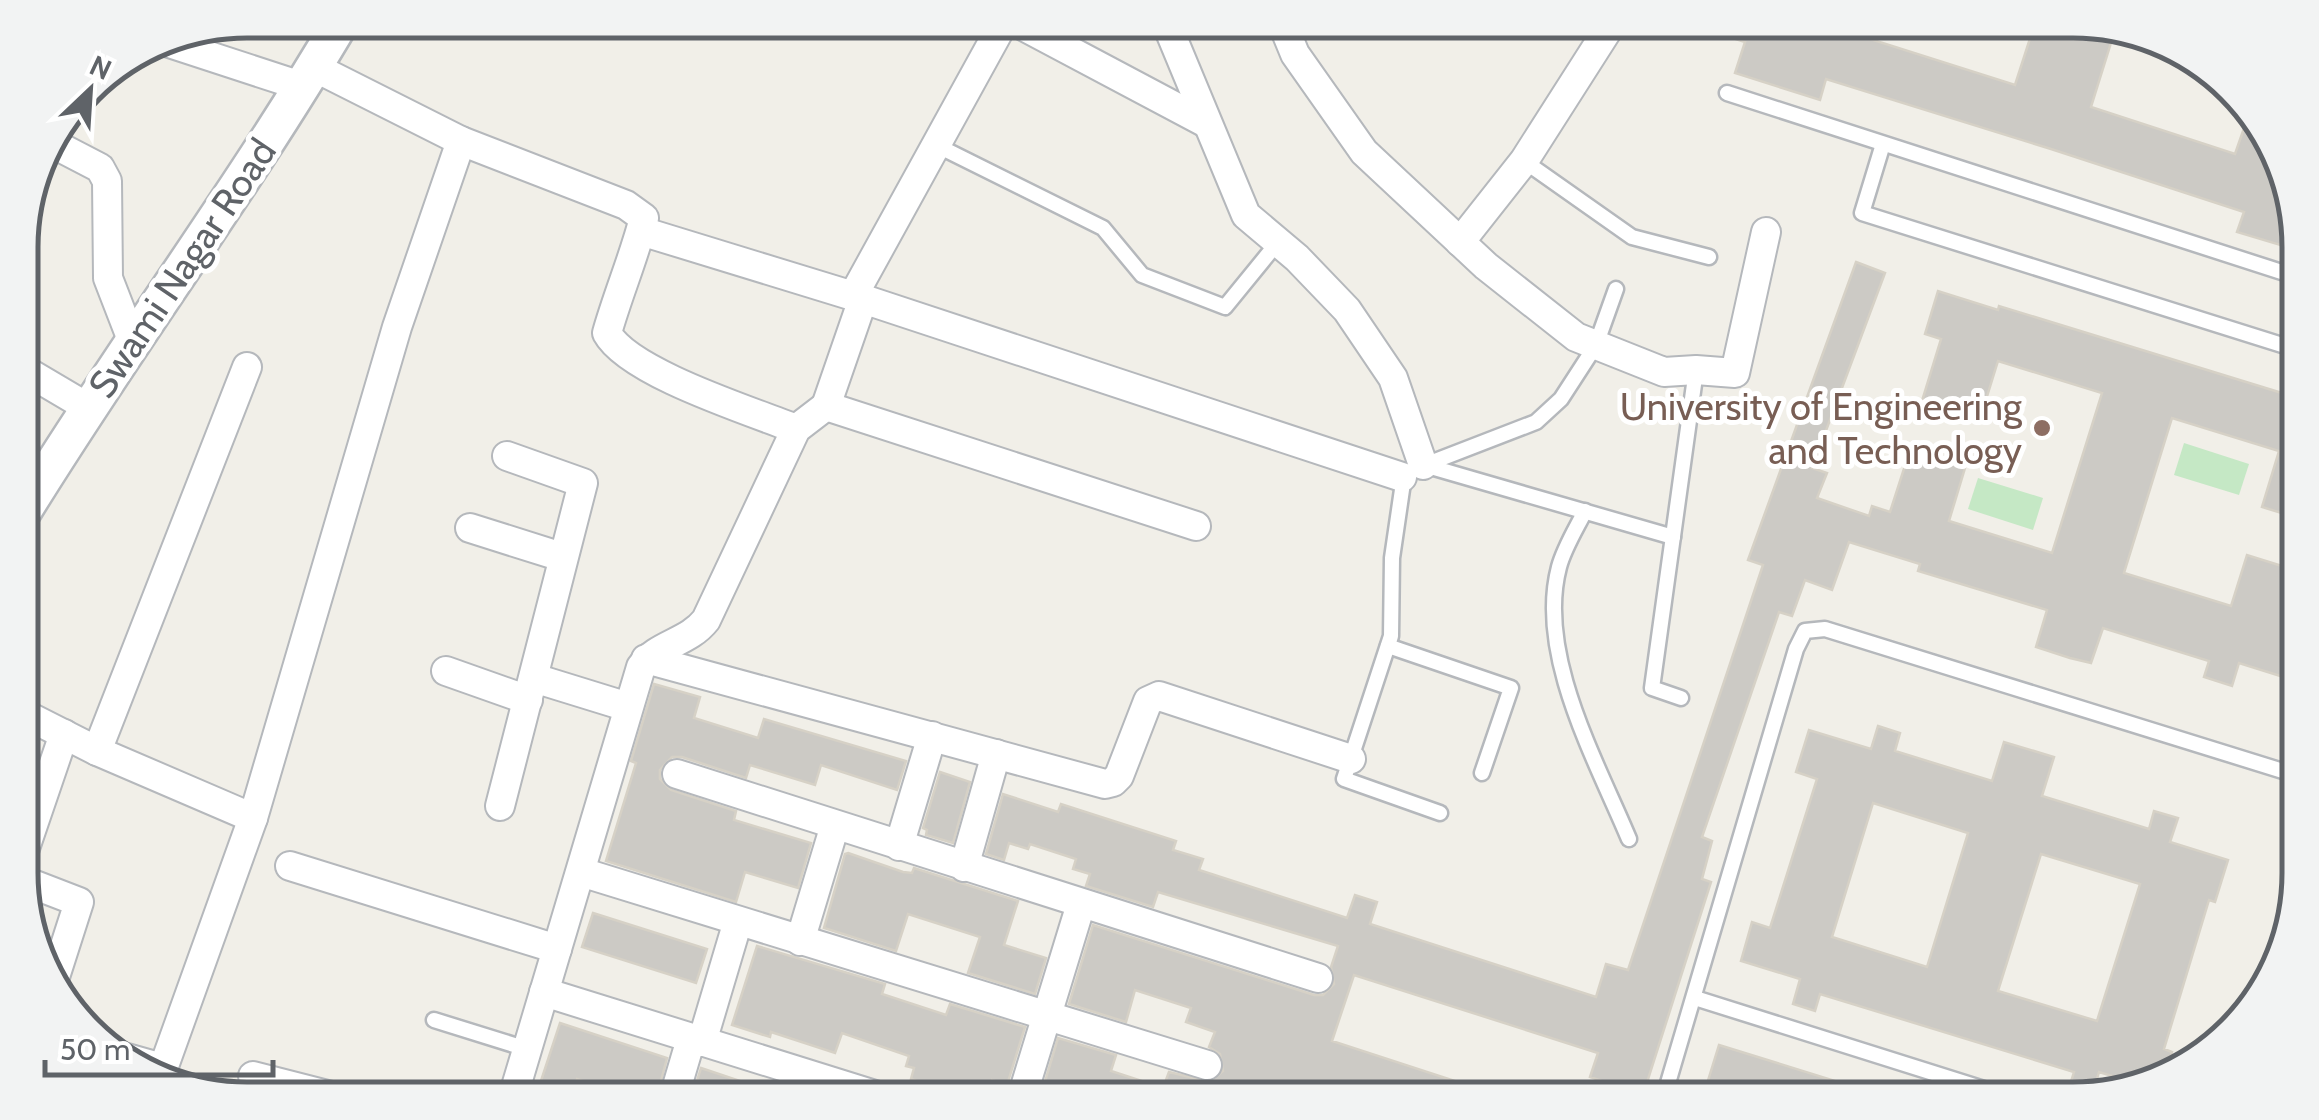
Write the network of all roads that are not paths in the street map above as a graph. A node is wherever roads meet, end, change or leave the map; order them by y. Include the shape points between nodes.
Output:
1 (331, 38) edge
2 (999, 38) edge
3 (1043, 38) edge
4 (1172, 38) edge
5 (1288, 38) edge
6 (1599, 38) edge
7 (195, 44) edge
8 (308, 77) junction
9 (1727, 94) dead end
10 (1206, 123) junction
11 (461, 141) junction
12 (1883, 144) junction
13 (936, 146) junction
14 (63, 148) edge
15 (1524, 160) junction
16 (641, 231) junction
17 (1766, 232) dead end
18 (1278, 242) junction
19 (1460, 242) junction
20 (1709, 258) dead end
21 (2282, 273) edge
22 (1616, 290) dead end
23 (858, 298) junction
24 (132, 340) junction
25 (1596, 345) junction
26 (2282, 345) edge
27 (246, 367) dead end
28 (1696, 370) junction
29 (38, 378) edge
30 (826, 406) junction
31 (87, 407) junction
32 (796, 428) junction
33 (507, 456) dead end
34 (1412, 471) junction
35 (38, 487) edge
36 (1585, 512) junction
37 (1196, 526) dead end
38 (470, 528) dead end
39 (1673, 538) junction
40 (562, 557) junction
41 (1388, 646) junction
42 (646, 659) junction
43 (446, 671) dead end
44 (531, 689) junction
45 (1681, 698) dead end
46 (628, 707) junction
47 (38, 721) edge
48 (64, 734) junction
49 (932, 736) junction
50 (97, 751) junction
51 (996, 754) junction
52 (1351, 759) junction
53 (2282, 771) edge
54 (1482, 772) dead end
55 (677, 774) dead end
56 (500, 806) dead end
57 (38, 810) edge
58 (1440, 813) dead end
59 (253, 818) junction
60 (835, 825) junction
61 (1630, 838) dead end
62 (899, 846) junction
63 (290, 866) dead end
64 (964, 866) junction
65 (581, 872) junction
66 (38, 886) edge
67 (1081, 904) junction
68 (738, 921) junction
69 (800, 941) junction
70 (557, 949) junction
71 (59, 965) edge
72 (1318, 978) dead end
73 (544, 992) junction
74 (1695, 998) junction
75 (1046, 1015) junction
76 (434, 1020) dead end
77 (696, 1040) junction
78 (527, 1049) junction
79 (164, 1065) edge
80 (1207, 1065) dead end
81 (253, 1076) dead end
82 (275, 1082) edge
83 (517, 1082) edge
84 (680, 1082) edge
85 (808, 1082) edge
86 (1026, 1082) edge
87 (1668, 1082) edge
88 (1963, 1082) edge

1 - 8 street, Swami Nagar Road
2 - 13 street
3 - 10 street
4 - 10 street
5 - 19 street via 1364,152
6 - 15 street
7 - 8 street
8 - 11 street
8 - 24 street, Swami Nagar Road
9 - 12 lane
10 - 18 street via 1246,214
11 - 16 street via 626,205 644,218
11 - 59 street via 397,327
12 - 21 lane
12 - 26 lane via 1862,213
13 - 18 lane via 1103,228 1142,275 1225,307
13 - 23 street
14 - 24 street via 100,168 107,181 108,278
15 - 19 street
15 - 20 lane via 1632,237
16 - 23 street
16 - 32 street via 607,334 614,345 667,376
17 - 28 street via 1735,373
18 - 34 street via 1347,310 1394,378
19 - 25 street via 1576,337
22 - 25 lane
23 - 30 street
23 - 34 street
24 - 31 street, Swami Nagar Road
25 - 28 street via 1664,372
25 - 34 lane via 1536,422
27 - 50 street
28 - 39 lane
29 - 31 street
30 - 32 street
30 - 37 street
31 - 35 street, Swami Nagar Road
32 - 42 street via 706,620
33 - 40 street via 583,483
34 - 36 lane
34 - 41 lane via 1392,558
36 - 39 lane
36 - 61 lane via 1559,564 1553,598 1558,659
38 - 40 street
39 - 45 lane via 1652,688
40 - 44 street
41 - 52 lane
41 - 54 lane via 1511,688
42 - 46 street
42 - 49 street
43 - 44 street
44 - 46 street
44 - 56 street
46 - 65 street
47 - 48 street
48 - 50 street
48 - 57 street
49 - 51 street
49 - 62 street
50 - 59 street
51 - 52 street via 1113,782 1148,701 1159,696
51 - 64 street
52 - 58 lane via 1344,779
53 - 74 lane via 1825,629 1805,631
55 - 60 street
59 - 79 street
60 - 62 street
60 - 69 street
62 - 64 street
63 - 70 street
64 - 67 street
65 - 68 street
65 - 70 street
66 - 71 street via 79,902
67 - 72 street
67 - 75 street
68 - 69 street
68 - 77 street
69 - 75 street
70 - 73 street
73 - 77 street
73 - 78 street
74 - 87 lane
74 - 88 lane
75 - 80 street
75 - 86 street
76 - 78 lane
77 - 84 street
77 - 85 street
78 - 83 street
81 - 82 street

